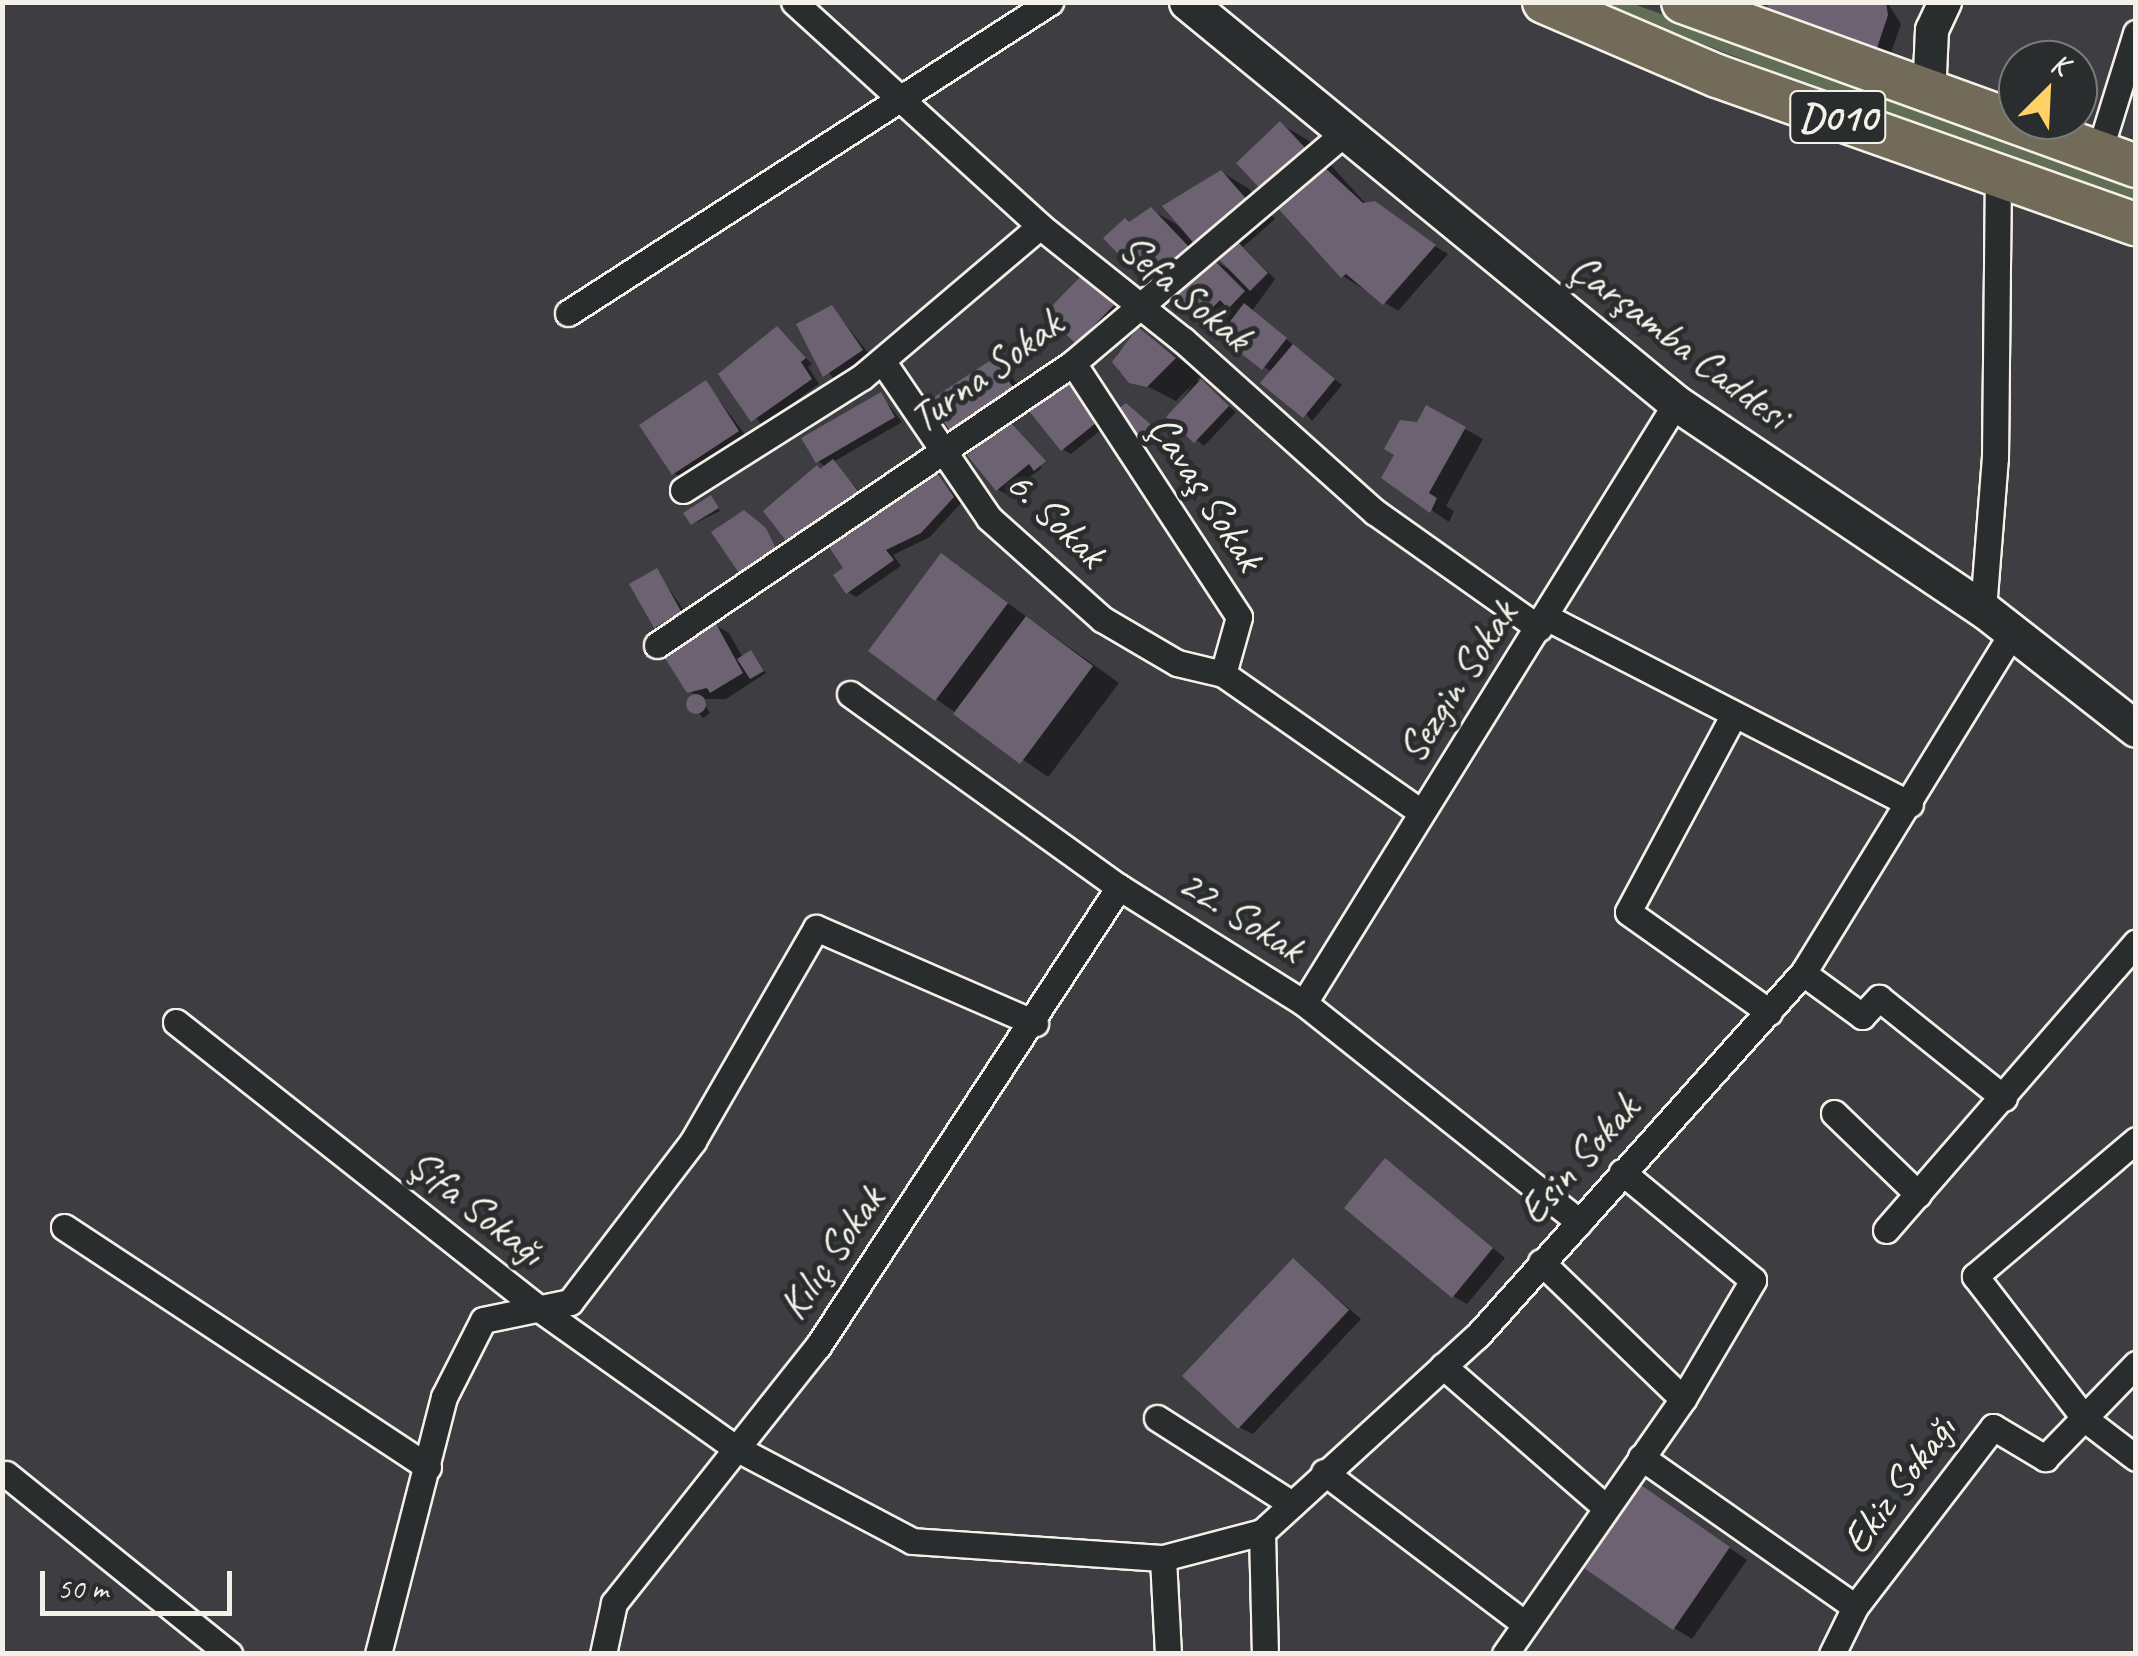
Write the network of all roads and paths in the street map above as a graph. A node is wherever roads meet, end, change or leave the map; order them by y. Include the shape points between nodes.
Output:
1 (794, 2) edge
2 (1050, 2) edge
3 (1187, 2) edge
4 (1544, 2) edge
5 (1683, 2) edge
6 (1944, 2) edge
7 (2136, 32) edge
8 (1929, 96) junction
9 (902, 101) junction
10 (1342, 135) junction
11 (2117, 160) edge
12 (1998, 171) junction
13 (2136, 224) edge
14 (1040, 226) junction
15 (1142, 305) junction
16 (568, 313) dead end
17 (882, 362) junction
18 (1074, 363) junction
19 (1676, 403) junction
20 (947, 451) junction
21 (682, 490) dead end
22 (1983, 608) junction
23 (1543, 623) junction
24 (2012, 634) junction
25 (657, 646) dead end
26 (1224, 674) junction
27 (850, 694) dead end
28 (1733, 716) junction
29 (2136, 730) edge
30 (1910, 804) junction
31 (1421, 812) junction
32 (1119, 888) junction
33 (2136, 942) edge
34 (1803, 972) junction
35 (1304, 1002) junction
36 (1770, 1012) junction
37 (176, 1022) dead end
38 (1035, 1023) junction
39 (2004, 1098) junction
40 (1834, 1113) dead end
41 (2136, 1140) edge
42 (1622, 1172) junction
43 (1918, 1194) junction
44 (1578, 1222) junction
45 (64, 1227) dead end
46 (1886, 1230) dead end
47 (1541, 1262) junction
48 (534, 1305) junction
49 (2136, 1364) edge
50 (1443, 1366) junction
51 (1683, 1399) junction
52 (1157, 1418) dead end
53 (2085, 1418) junction
54 (734, 1447) junction
55 (1641, 1457) junction
56 (2136, 1458) edge
57 (428, 1467) junction
58 (1324, 1472) junction
59 (6, 1474) dead end
60 (1292, 1504) junction
61 (1606, 1508) junction
62 (1262, 1532) junction
63 (1163, 1558) junction
64 (1855, 1608) junction
65 (1522, 1622) junction
66 (229, 1654) edge
67 (378, 1654) edge
68 (603, 1654) edge
69 (1168, 1654) edge
70 (1265, 1654) edge
71 (1505, 1654) edge
72 (1832, 1654) edge

1 - 9 street, Sefa Sokak
2 - 9 street
3 - 10 main road, Çarşamba Caddesi
4 - 12 highway, D010 via 1716,76
5 - 8 highway, D010
6 - 8 street via 1932,30
7 - 11 street
8 - 11 highway, D010
9 - 14 street, Sefa Sokak
9 - 16 street
10 - 15 street, Turna Sokak
10 - 19 main road, Çarşamba Caddesi
12 - 13 highway, D010
12 - 22 street via 1995,458
14 - 15 street, Sefa Sokak
14 - 17 street
15 - 18 street, Turna Sokak
15 - 23 street, Sefa Sokak via 1375,512
17 - 20 street, 6. Sokak
17 - 21 street
18 - 20 street, Turna Sokak
18 - 26 street, Çavaş Sokak via 1239,617
19 - 22 main road, Çarşamba Caddesi
19 - 23 street, Sezgin Sokak
20 - 25 street, Turna Sokak
20 - 26 street, 6. Sokak via 988,518 1102,619 1177,663
22 - 24 main road, Çarşamba Caddesi
23 - 28 street, Sefa Sokak
23 - 31 street, Sezgin Sokak
24 - 29 main road, Çarşamba Caddesi
24 - 30 street, Esin Sokak
26 - 31 street
27 - 32 street, 22. Sokak
28 - 30 street, Sefa Sokak
28 - 36 street via 1628,912
30 - 34 street, Esin Sokak
31 - 35 street, Sezgin Sokak
32 - 35 street, 22. Sokak
32 - 38 street, Kılıç Sokak
33 - 39 street
34 - 36 street, Esin Sokak
34 - 39 street via 1862,1016 1879,998
35 - 44 street, 22. Sokak
36 - 42 street, Esin Sokak
37 - 48 street, Şifa Sokağı
38 - 48 street via 816,928 693,1141 570,1302
38 - 54 street, Kılıç Sokak via 818,1346
39 - 43 street
40 - 43 street
41 - 53 street via 1975,1276
42 - 44 street, Esin Sokak
42 - 51 street via 1753,1280
43 - 46 street
44 - 47 street, Esin Sokak
45 - 57 street
47 - 50 street, Esin Sokak
47 - 51 street
48 - 54 street, Şifa Sokağı
48 - 57 street via 483,1320 444,1398
49 - 53 street, Ekiz Sokağı
50 - 58 street, Esin Sokak
50 - 61 street
51 - 55 street
52 - 60 street
53 - 56 street
53 - 64 street, Ekiz Sokağı via 2045,1458 1994,1427
54 - 63 street, Şifa Sokağı via 912,1541
54 - 68 street, Kılıç Sokak via 614,1603
55 - 61 street
55 - 64 street
57 - 67 street
58 - 60 street, Esin Sokak
58 - 65 street
59 - 66 street
60 - 62 street, Esin Sokak
61 - 65 street
62 - 63 street, Esin Sokak
62 - 70 street
63 - 69 street
64 - 72 street, Ekiz Sokağı
65 - 71 street

